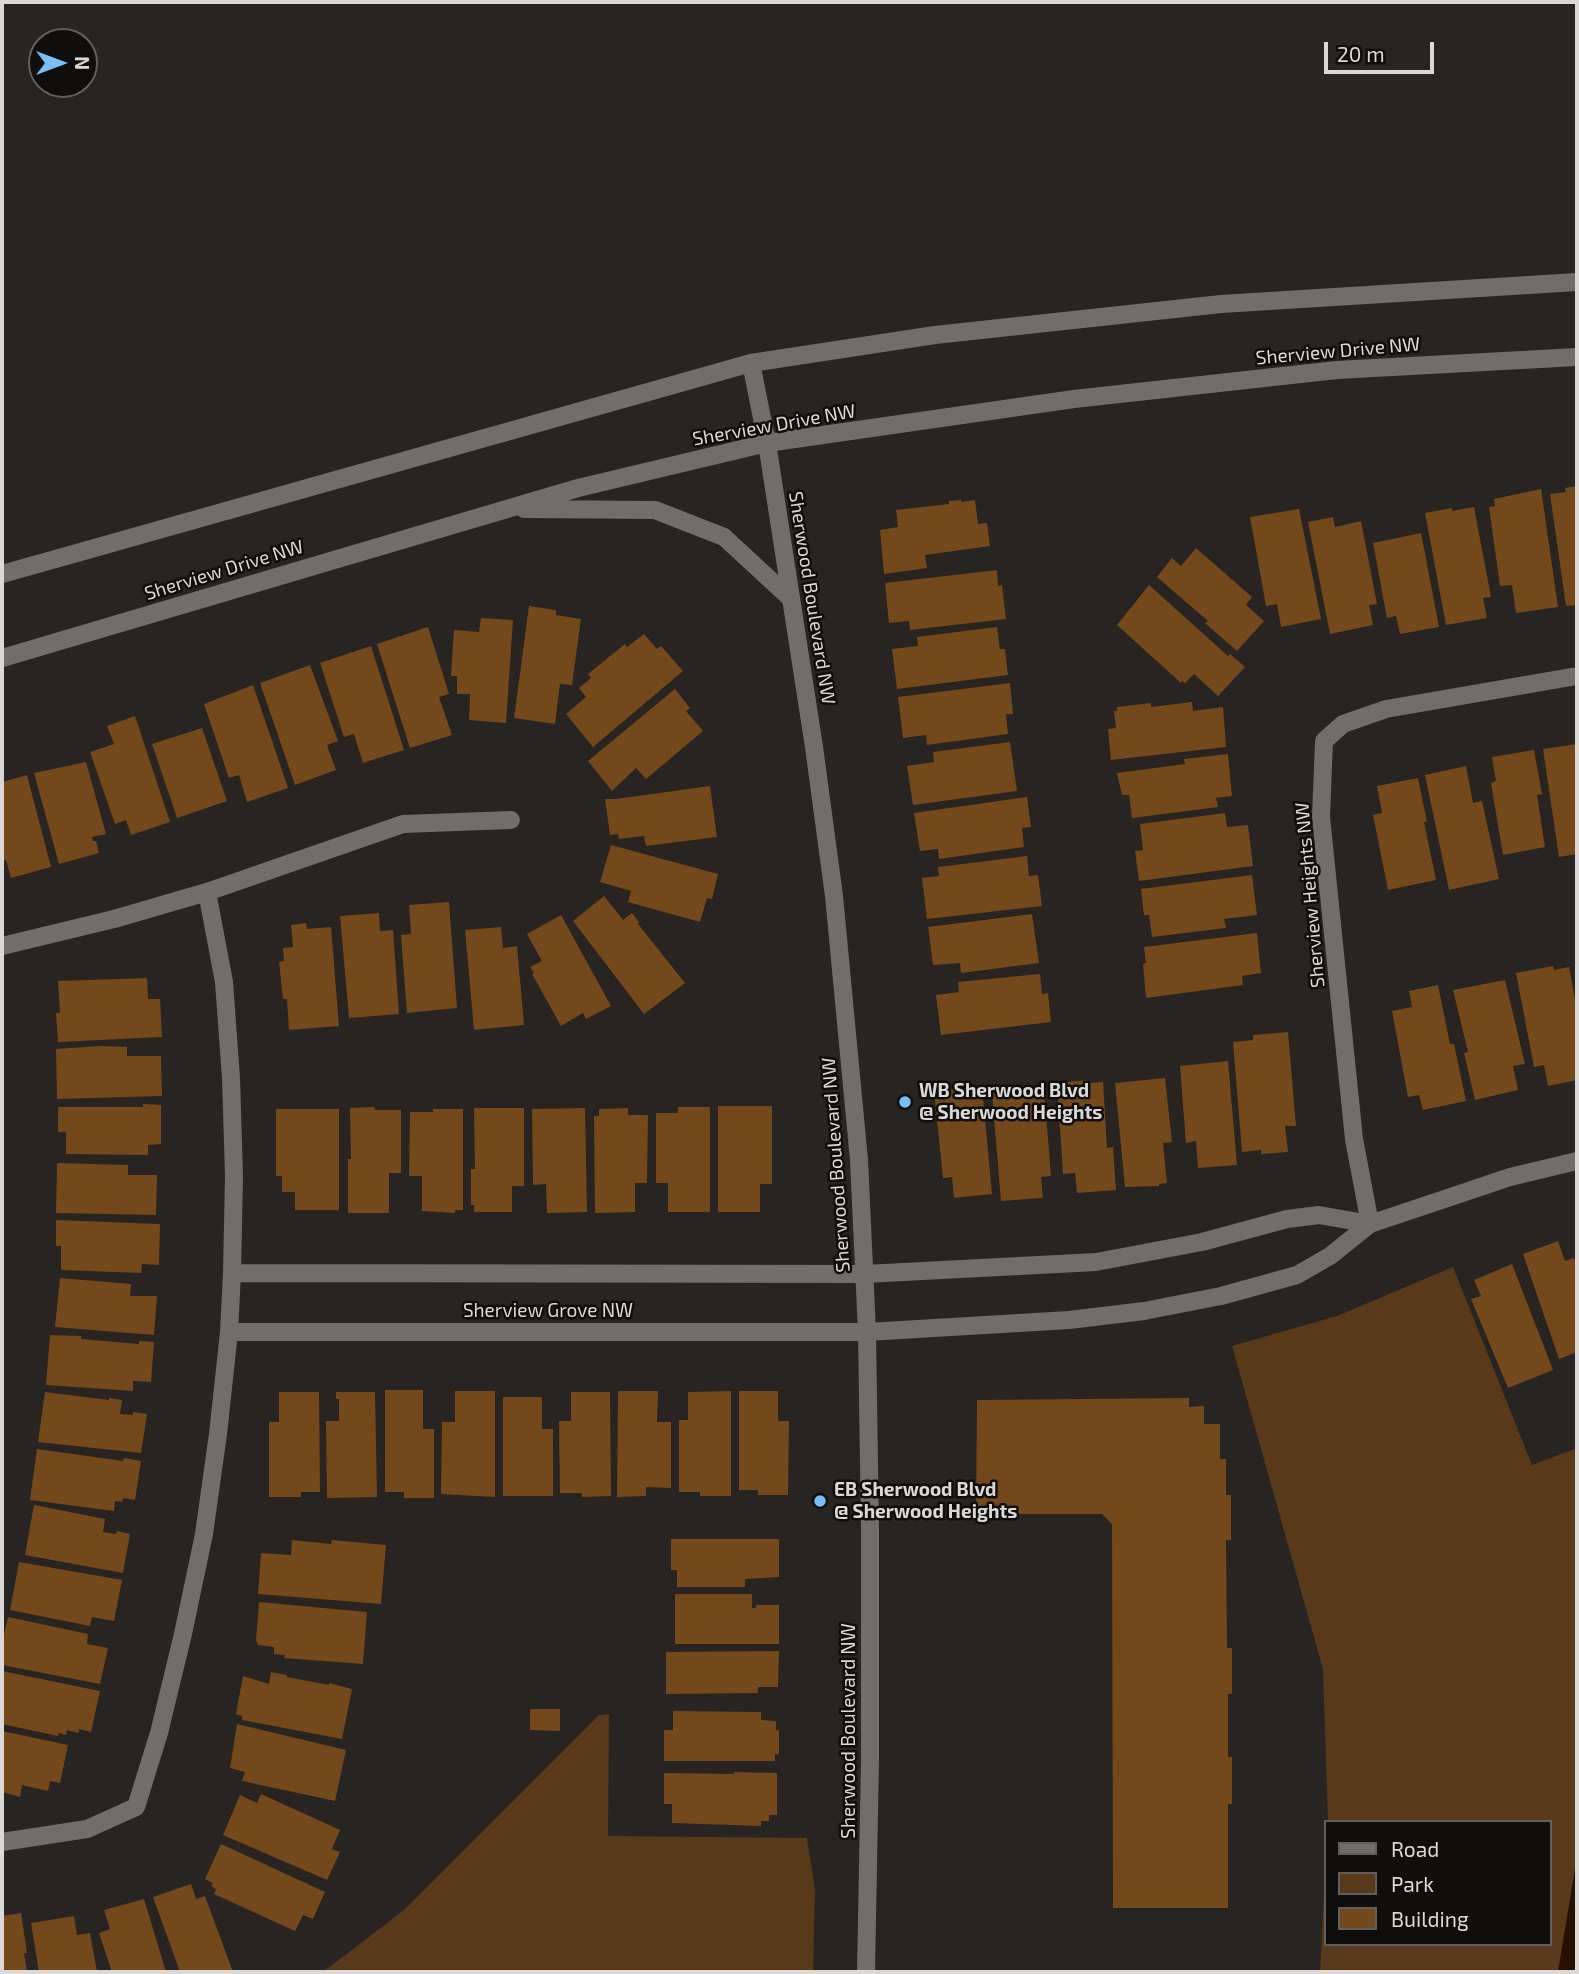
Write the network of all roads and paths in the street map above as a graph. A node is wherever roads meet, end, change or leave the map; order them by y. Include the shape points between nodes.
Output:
1 (1577, 282) edge
2 (1577, 357) edge
3 (751, 363) junction
4 (767, 443) junction
5 (503, 509) junction
6 (2, 574) edge
7 (790, 598) junction
8 (2, 658) edge
9 (1577, 676) edge
10 (511, 820) dead end
11 (207, 892) junction
12 (2, 946) edge
13 (1577, 1161) edge
14 (1370, 1224) junction
15 (232, 1273) junction
16 (865, 1274) junction
17 (229, 1332) junction
18 (867, 1332) junction
19 (2, 1842) edge
20 (866, 1972) edge

1 - 3 street via 1221,304 935,335
2 - 4 street, Sherview Drive NW via 1323,372 1074,399
3 - 4 street, Sherwood Boulevard NW
3 - 6 street
4 - 5 street, Sherview Drive NW
4 - 7 street, Sherwood Boulevard NW
5 - 7 street via 655,510 724,537
5 - 8 street, Sherview Drive NW
7 - 16 street, Sherwood Boulevard NW via 834,896 854,1096
9 - 14 street, Sherview Heights NW via 1386,709 1343,724 1324,741 1321,817 1354,1139
10 - 11 street via 403,824
11 - 12 street
11 - 15 street via 224,982 231,1078
13 - 14 street via 1510,1177
14 - 16 street via 1319,1215 1096,1262
14 - 18 street via 1297,1275 1221,1296 1069,1320
15 - 16 street, Sherview Grove NW
15 - 17 street
16 - 18 street, Sherwood Boulevard NW
17 - 18 street, Sherview Grove NW
17 - 19 street via 204,1534 159,1733 136,1807 87,1829
18 - 20 street, Sherwood Boulevard NW via 870,1760

